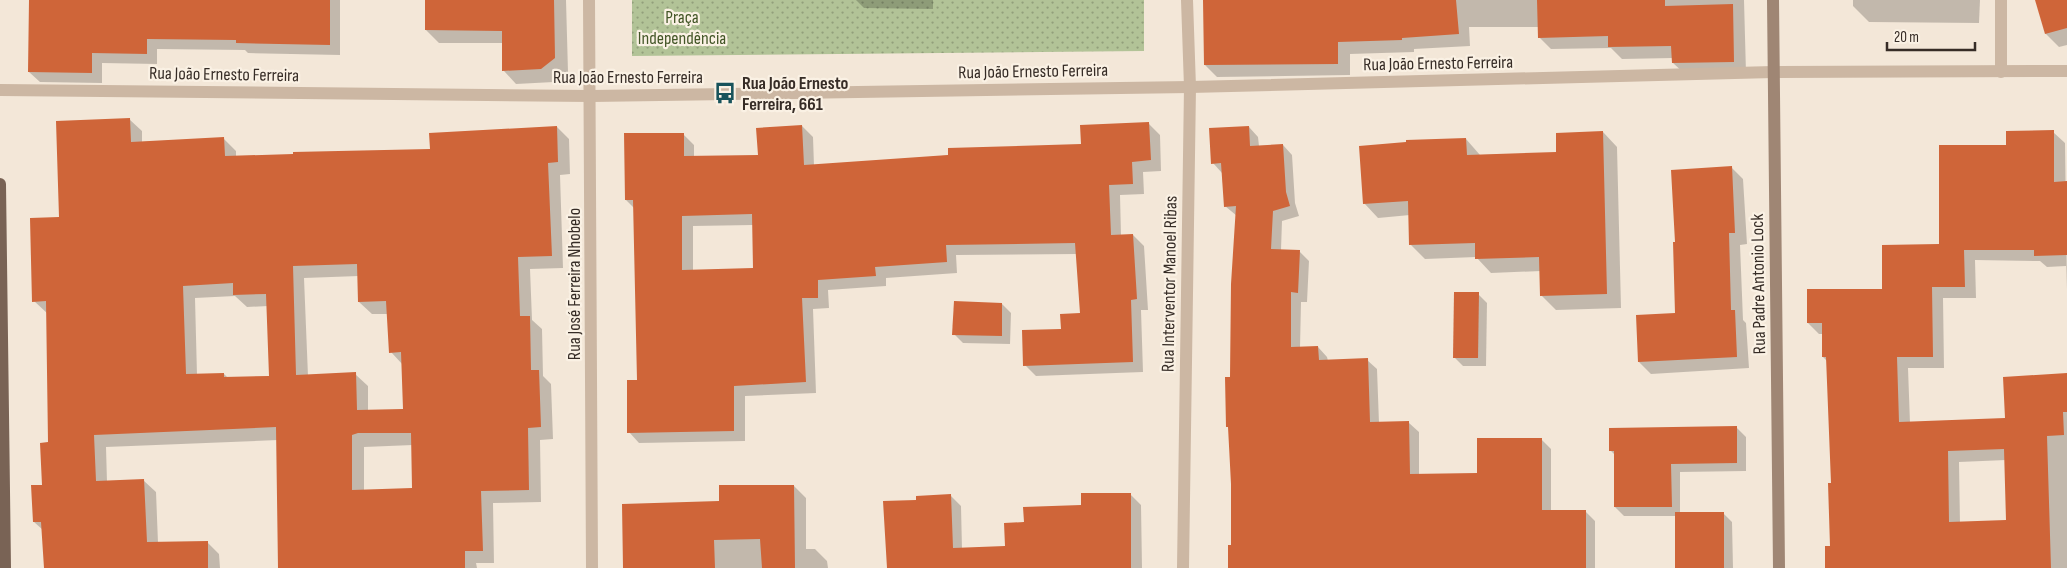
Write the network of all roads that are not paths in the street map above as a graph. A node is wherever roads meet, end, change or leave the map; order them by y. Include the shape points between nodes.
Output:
1 (589, 0) edge
2 (1188, 0) edge
3 (1773, 0) edge
4 (2001, 0) edge
5 (2067, 71) edge
6 (1774, 72) junction
7 (2001, 72) junction
8 (1190, 87) junction
9 (0, 90) edge
10 (591, 96) junction
11 (0, 184) edge
12 (5, 568) edge
13 (592, 568) edge
14 (1183, 568) edge
15 (1779, 568) edge

1 - 10 street, Rua José Ferreira Nhobelo
2 - 8 street, Rua Interventor Manoel Ribas
3 - 6 main road, Rua Padre Antonio Lock
4 - 7 street
5 - 7 street, Rua João Ernesto Ferreira
6 - 7 street, Rua João Ernesto Ferreira
6 - 8 street, Rua João Ernesto Ferreira
6 - 15 main road, Rua Padre Antonio Lock
8 - 10 street, Rua João Ernesto Ferreira
8 - 14 street, Rua Interventor Manoel Ribas
9 - 10 street, Rua João Ernesto Ferreira
10 - 13 street, Rua José Ferreira Nhobelo
11 - 12 main road

